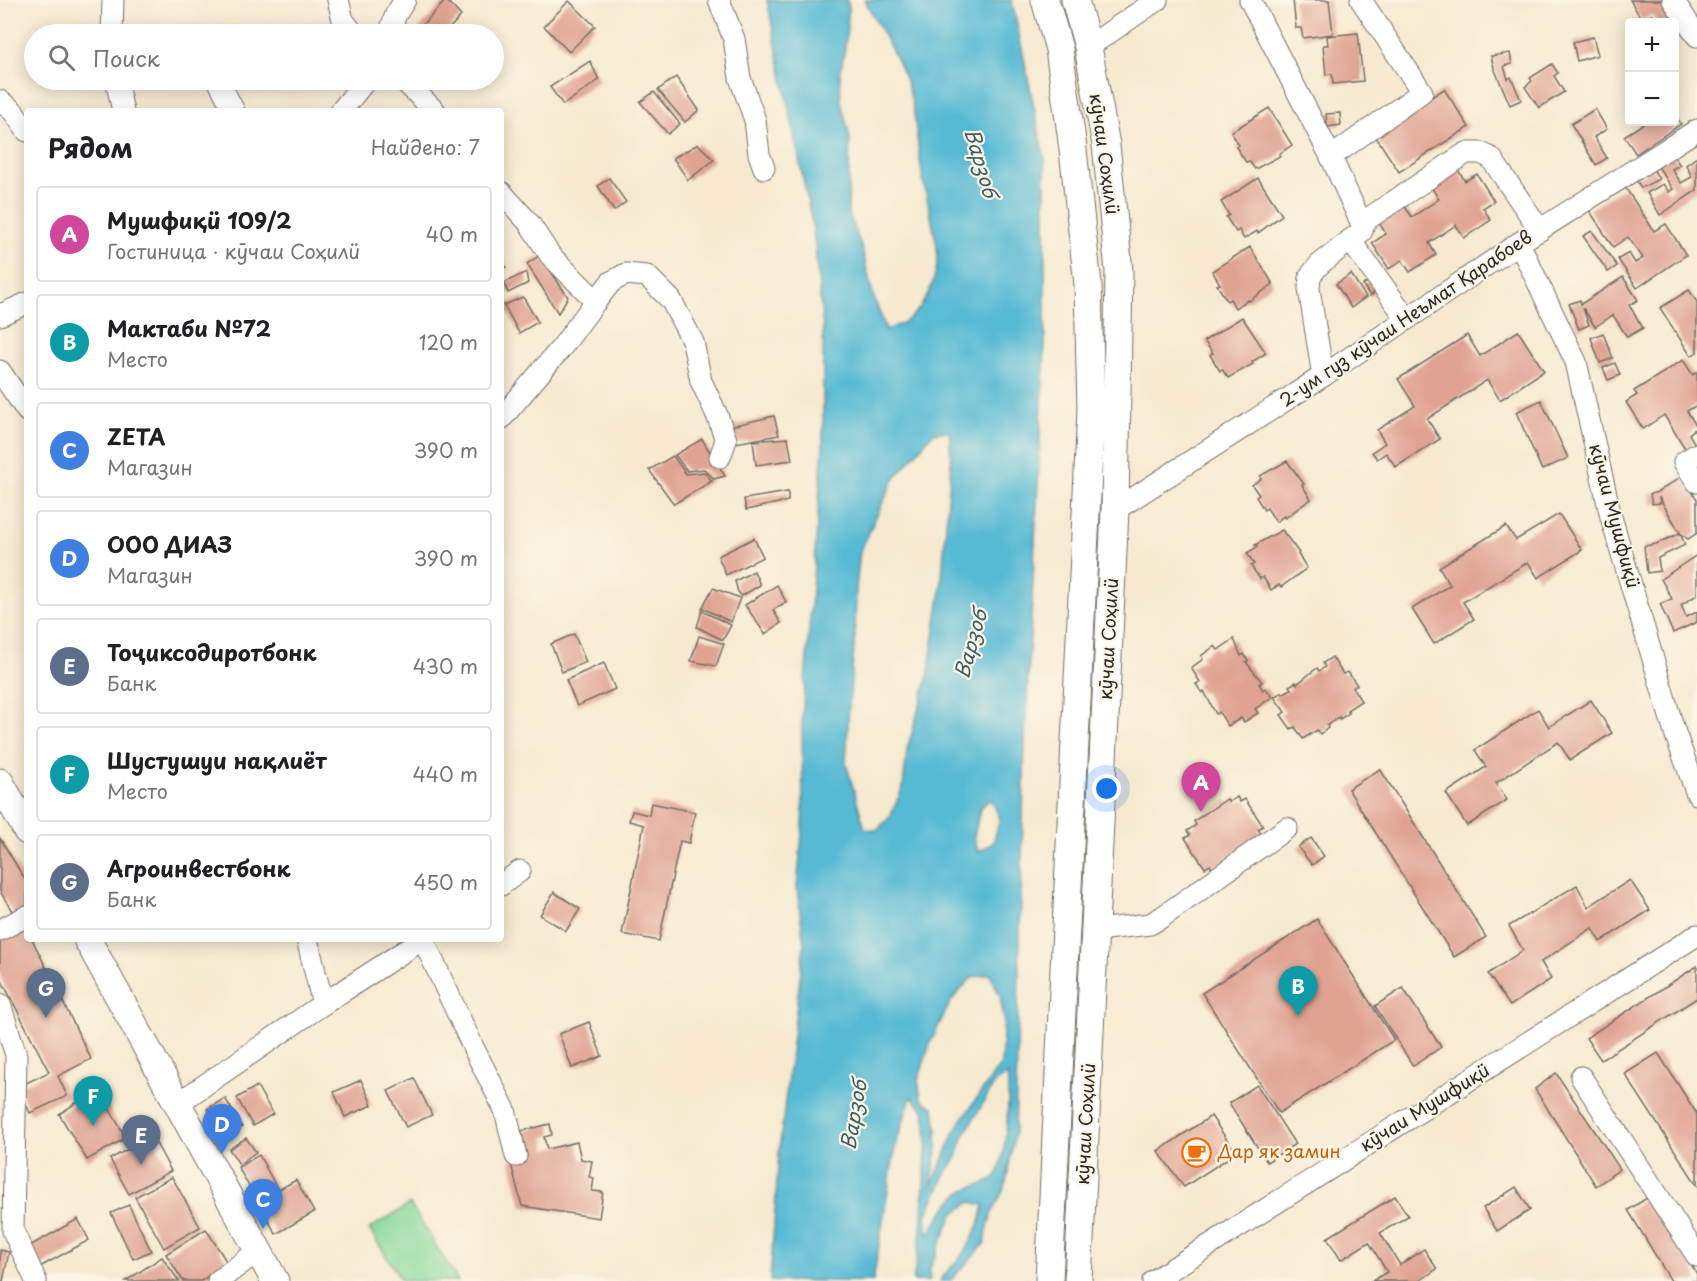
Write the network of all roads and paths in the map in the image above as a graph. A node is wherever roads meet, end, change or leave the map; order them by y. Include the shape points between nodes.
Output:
1 (113, 0) edge
2 (338, 0) edge
3 (405, 0) edge
4 (719, 0) edge
5 (1045, 0) edge
6 (1075, 0) edge
7 (1157, 0) edge
8 (1250, 0) edge
9 (1361, 0) edge
10 (1673, 0) edge
11 (1134, 8) edge
12 (112, 24) edge
13 (346, 24) edge
14 (392, 24) edge
15 (1697, 36) edge
16 (1089, 47) junction
17 (118, 90) edge
18 (223, 90) edge
19 (358, 90) edge
20 (413, 90) edge
21 (0, 101) edge
22 (122, 108) edge
23 (232, 108) edge
24 (343, 108) edge
25 (432, 108) edge
26 (24, 126) edge
27 (1697, 130) edge
28 (1330, 157) junction
29 (764, 168) dead end
30 (504, 195) edge
31 (1363, 222) junction
32 (1540, 230) junction
33 (1350, 240) junction
34 (1519, 243) junction
35 (596, 301) junction
36 (24, 304) edge
37 (0, 315) edge
38 (1407, 319) junction
39 (0, 371) edge
40 (1323, 376) junction
41 (24, 407) edge
42 (504, 415) edge
43 (1697, 454) edge
44 (720, 457) dead end
45 (1697, 482) edge
46 (1115, 510) junction
47 (0, 782) edge
48 (1697, 794) edge
49 (24, 826) edge
50 (1287, 828) dead end
51 (520, 871) dead end
52 (504, 883) edge
53 (24, 918) edge
54 (0, 930) edge
55 (1096, 930) junction
56 (1697, 935) edge
57 (89, 942) edge
58 (308, 942) edge
59 (418, 942) edge
60 (424, 942) edge
61 (0, 1004) edge
62 (323, 1004) junction
63 (1581, 1077) dead end
64 (177, 1104) junction
65 (516, 1156) dead end
66 (258, 1251) junction
67 (1697, 1256) edge
68 (36, 1281) edge
69 (218, 1281) edge
70 (275, 1281) edge
71 (1049, 1281) edge
72 (1078, 1281) edge
73 (1153, 1281) edge

1 - 12 street
2 - 13 street
3 - 14 street
4 - 29 street via 734,39
5 - 71 main road, кӯчаи Соҳилӣ via 1059,49 1072,141 1088,285 1091,410
6 - 16 main road, кӯчаи Соҳилӣ
7 - 11 street
8 - 28 street
9 - 28 street via 1422,93
10 - 15 street
11 - 16 street
16 - 46 main road, кӯчаи Соҳилӣ via 1106,145 1119,272
17 - 22 street
18 - 23 street
19 - 24 street
20 - 25 street
21 - 26 street
27 - 32 street, 2-ум гуз кӯчаи Неъмат Қарабоев
28 - 31 street
30 - 35 street via 550,255
31 - 32 street via 1466,153 1481,153 1491,158
31 - 33 street via 1362,231
32 - 34 street, 2-ум гуз кӯчаи Неъмат Қарабоев
33 - 38 street
33 - 40 street via 1310,276
34 - 38 street, 2-ум гуз кӯчаи Неъмат Қарабоев
34 - 48 street, кӯчаи Мушфиқӣ via 1576,362 1611,517
35 - 42 street
35 - 44 street via 611,282 626,274 647,276 671,300 693,342 701,381 726,440
36 - 37 street
38 - 40 street, 2-ум гуз кӯчаи Неъмат Қарабоев
39 - 41 street
40 - 46 street, 2-ум гуз кӯчаи Неъмат Қарабоев
43 - 45 street via 1684,462
46 - 55 main road, кӯчаи Соҳилӣ
47 - 49 main road
50 - 55 street via 1150,924
51 - 52 street
53 - 54 street
55 - 72 main road, кӯчаи Соҳилӣ
56 - 73 street, кӯчаи Мушфиқӣ
57 - 64 main road
58 - 62 street
59 - 62 street
60 - 65 street via 505,1110
61 - 68 street via 16,1055 13,1231
62 - 64 street
63 - 67 street
64 - 66 main road
66 - 69 street
66 - 70 main road

